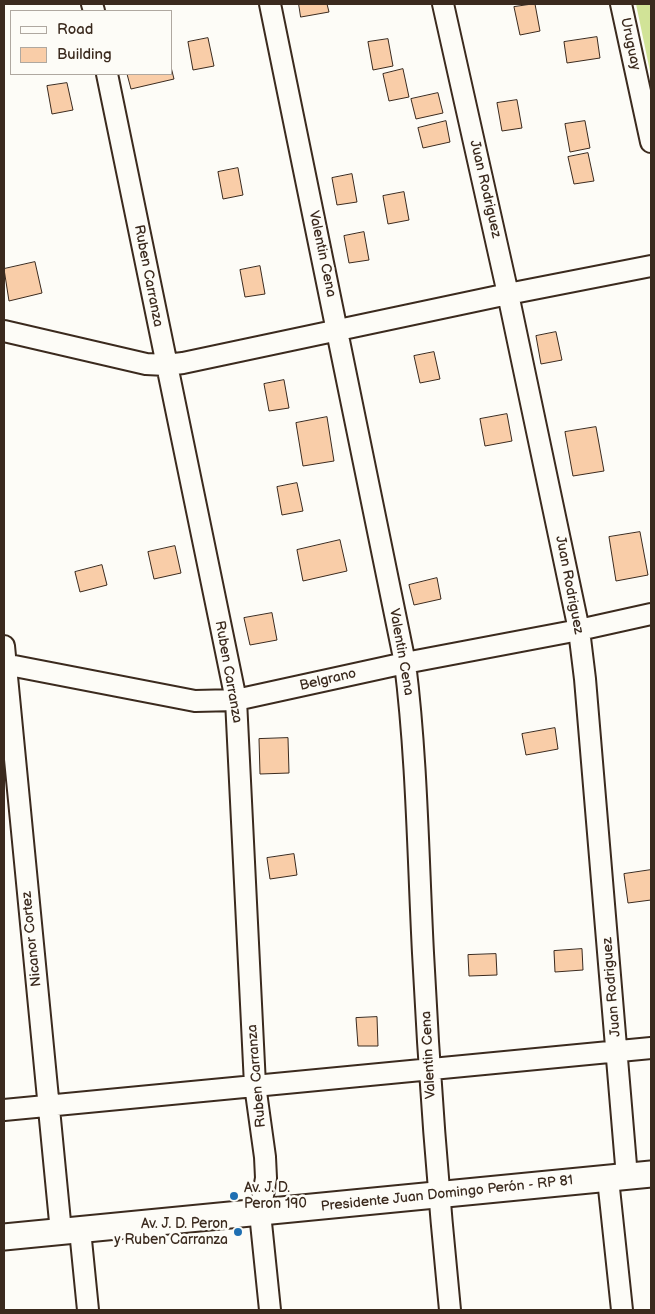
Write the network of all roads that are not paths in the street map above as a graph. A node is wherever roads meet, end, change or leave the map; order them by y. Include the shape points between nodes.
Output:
1 (270, 4) edge
2 (443, 4) edge
3 (621, 4) edge
4 (107, 75) edge
5 (651, 142) edge
6 (651, 266) edge
7 (508, 294) junction
8 (337, 330) junction
9 (4, 331) edge
10 (166, 365) junction
11 (651, 614) edge
12 (579, 630) junction
13 (4, 658) edge
14 (405, 663) junction
15 (236, 700) junction
16 (651, 1048) edge
17 (618, 1052) junction
18 (429, 1069) junction
19 (255, 1085) junction
20 (48, 1106) junction
21 (4, 1110) edge
22 (629, 1177) edge
23 (438, 1194) junction
24 (260, 1213) junction
25 (71, 1231) junction
26 (4, 1237) edge
27 (88, 1310) edge
28 (270, 1310) edge
29 (450, 1310) edge
30 (622, 1310) edge

1 - 8 street, Valentin Cena
2 - 7 street, Juan Rodriguez
3 - 5 street, Uruguay
4 - 10 street, Ruben Carranza
6 - 7 street
7 - 8 street
7 - 12 street, Juan Rodriguez
8 - 10 street
8 - 14 street, Valentin Cena
9 - 10 street via 146,364
10 - 15 street, Ruben Carranza
11 - 12 street, Belgrano
12 - 14 street, Belgrano
12 - 17 street, Juan Rodriguez
13 - 15 street, Belgrano via 195,701
13 - 20 street, Nicanor Cortez
14 - 15 street, Belgrano
14 - 18 street, Valentin Cena
15 - 19 street, Ruben Carranza
16 - 17 street
17 - 18 street
17 - 22 street, Juan Rodriguez
18 - 19 street
18 - 23 street, Valentin Cena
19 - 20 street
19 - 24 street, Ruben Carranza via 265,1171
20 - 21 street
20 - 25 street, Nicanor Cortez
22 - 23 main road, Presidente Juan Domingo Perón - RP 81
22 - 30 street, Juan Rodriguez
23 - 24 main road, Presidente Juan Domingo Perón - RP 81
23 - 29 street, Valentin Cena
24 - 25 main road, Presidente Juan Domingo Perón - RP 81
24 - 28 street, Ruben Carranza
25 - 26 main road, Presidente Juan Domingo Perón - RP 81
25 - 27 street, Nicanor Cortez

